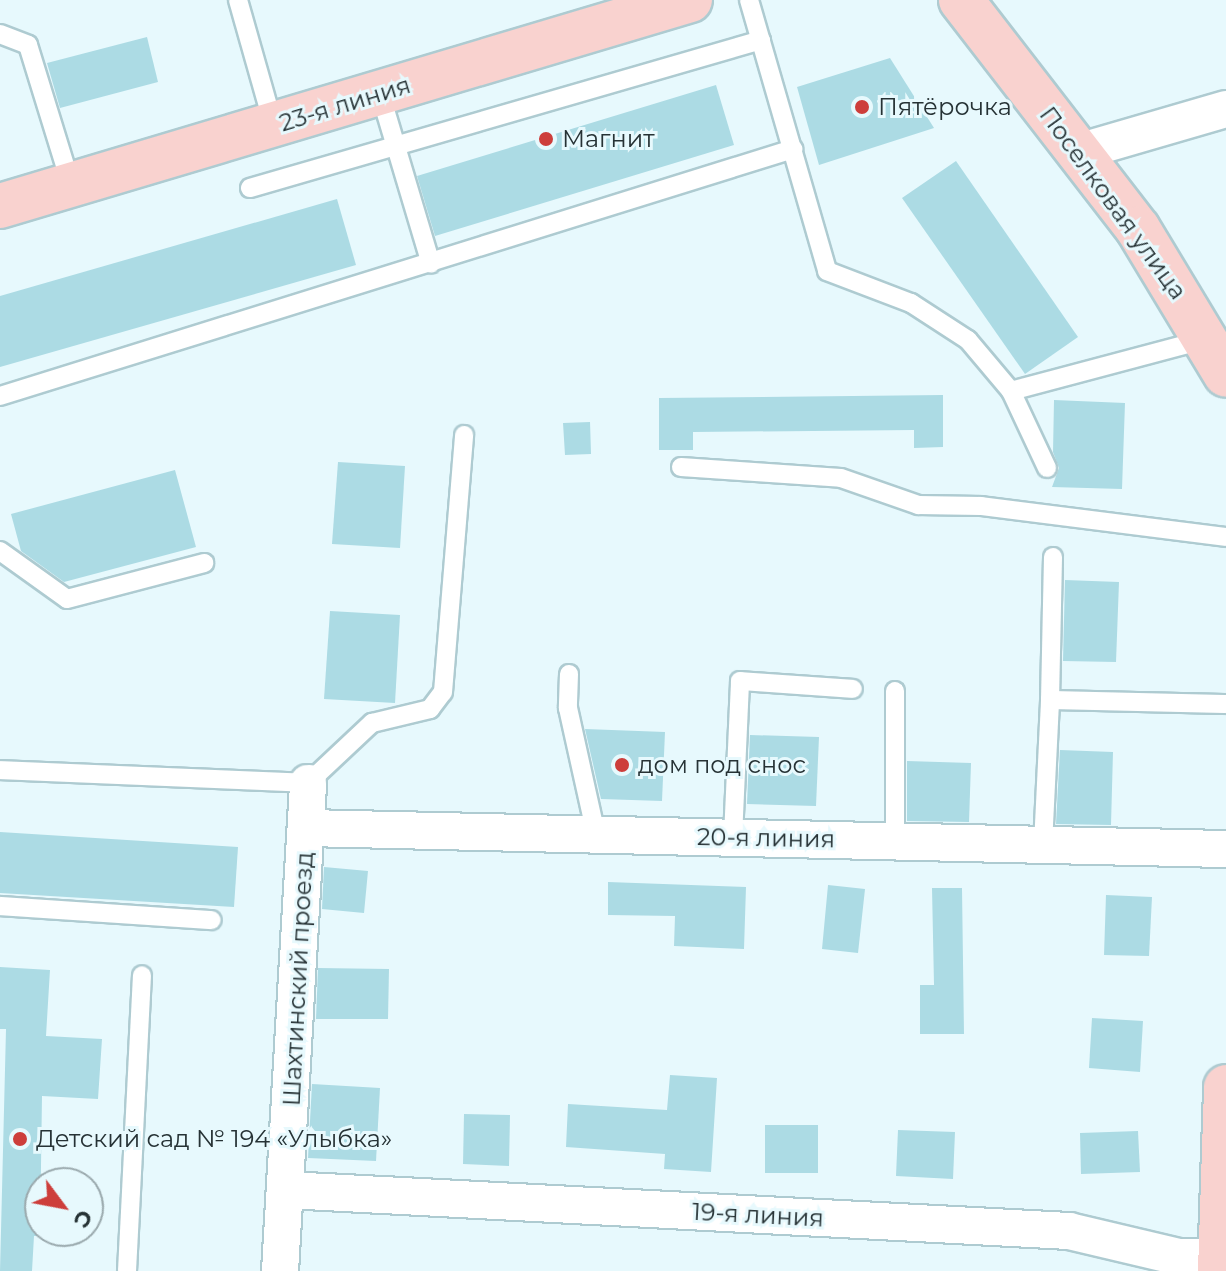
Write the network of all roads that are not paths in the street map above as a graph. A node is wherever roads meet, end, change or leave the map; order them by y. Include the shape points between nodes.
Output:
1 (238, 0) edge
2 (690, 0) edge
3 (749, 0) edge
4 (961, 0) edge
5 (0, 34) edge
6 (761, 40) junction
7 (380, 93) junction
8 (1226, 109) edge
9 (274, 125) junction
10 (396, 148) junction
11 (793, 149) junction
12 (1078, 152) junction
13 (71, 185) junction
14 (250, 188) dead end
15 (0, 206) edge
16 (431, 264) junction
17 (1216, 356) edge
18 (1011, 391) junction
19 (0, 396) edge
20 (464, 435) dead end
21 (681, 467) dead end
22 (1047, 468) dead end
23 (1226, 537) edge
24 (1053, 557) dead end
25 (2, 561) edge
26 (204, 563) dead end
27 (569, 674) dead end
28 (853, 689) dead end
29 (895, 691) dead end
30 (1050, 700) junction
31 (1226, 704) edge
32 (0, 770) edge
33 (308, 783) junction
34 (306, 828) junction
35 (596, 834) junction
36 (733, 837) junction
37 (895, 841) junction
38 (1043, 845) junction
39 (1226, 849) edge
40 (0, 906) edge
41 (212, 920) dead end
42 (142, 975) dead end
43 (1226, 1087) edge
44 (287, 1190) junction
45 (1222, 1262) edge
46 (127, 1271) edge
47 (280, 1271) edge

1 - 9 lane
2 - 7 street, 23-я линия
3 - 6 lane
4 - 12 street, Поселковая улица
5 - 13 lane via 28,45
6 - 10 lane
6 - 11 lane
7 - 9 street, 23-я линия
7 - 10 lane
8 - 12 street
9 - 13 street, 23-я линия
10 - 14 lane
10 - 16 lane
11 - 16 lane
11 - 18 lane via 827,271 911,303 956,332
12 - 17 street, Поселковая улица via 1138,229
13 - 15 street, 23-я линия
16 - 19 lane
17 - 18 lane
18 - 22 lane
20 - 33 lane via 443,692 430,709 372,723
21 - 23 lane via 841,478 918,505 981,506
24 - 30 lane
25 - 26 lane via 67,599
27 - 35 lane via 568,708
28 - 36 lane via 740,681
29 - 37 lane
30 - 31 lane
30 - 38 lane
32 - 33 lane
33 - 34 street, Шахтинский проезд
34 - 35 street, 20-я линия
34 - 44 street, Шахтинский проезд
35 - 36 street, 20-я линия
36 - 37 street, 20-я линия
37 - 38 street, 20-я линия
38 - 39 street, 20-я линия
40 - 41 lane
42 - 46 lane
43 - 45 street
44 - 45 street, 19-я линия via 1069,1231
44 - 47 street, Шахтинский проезд

